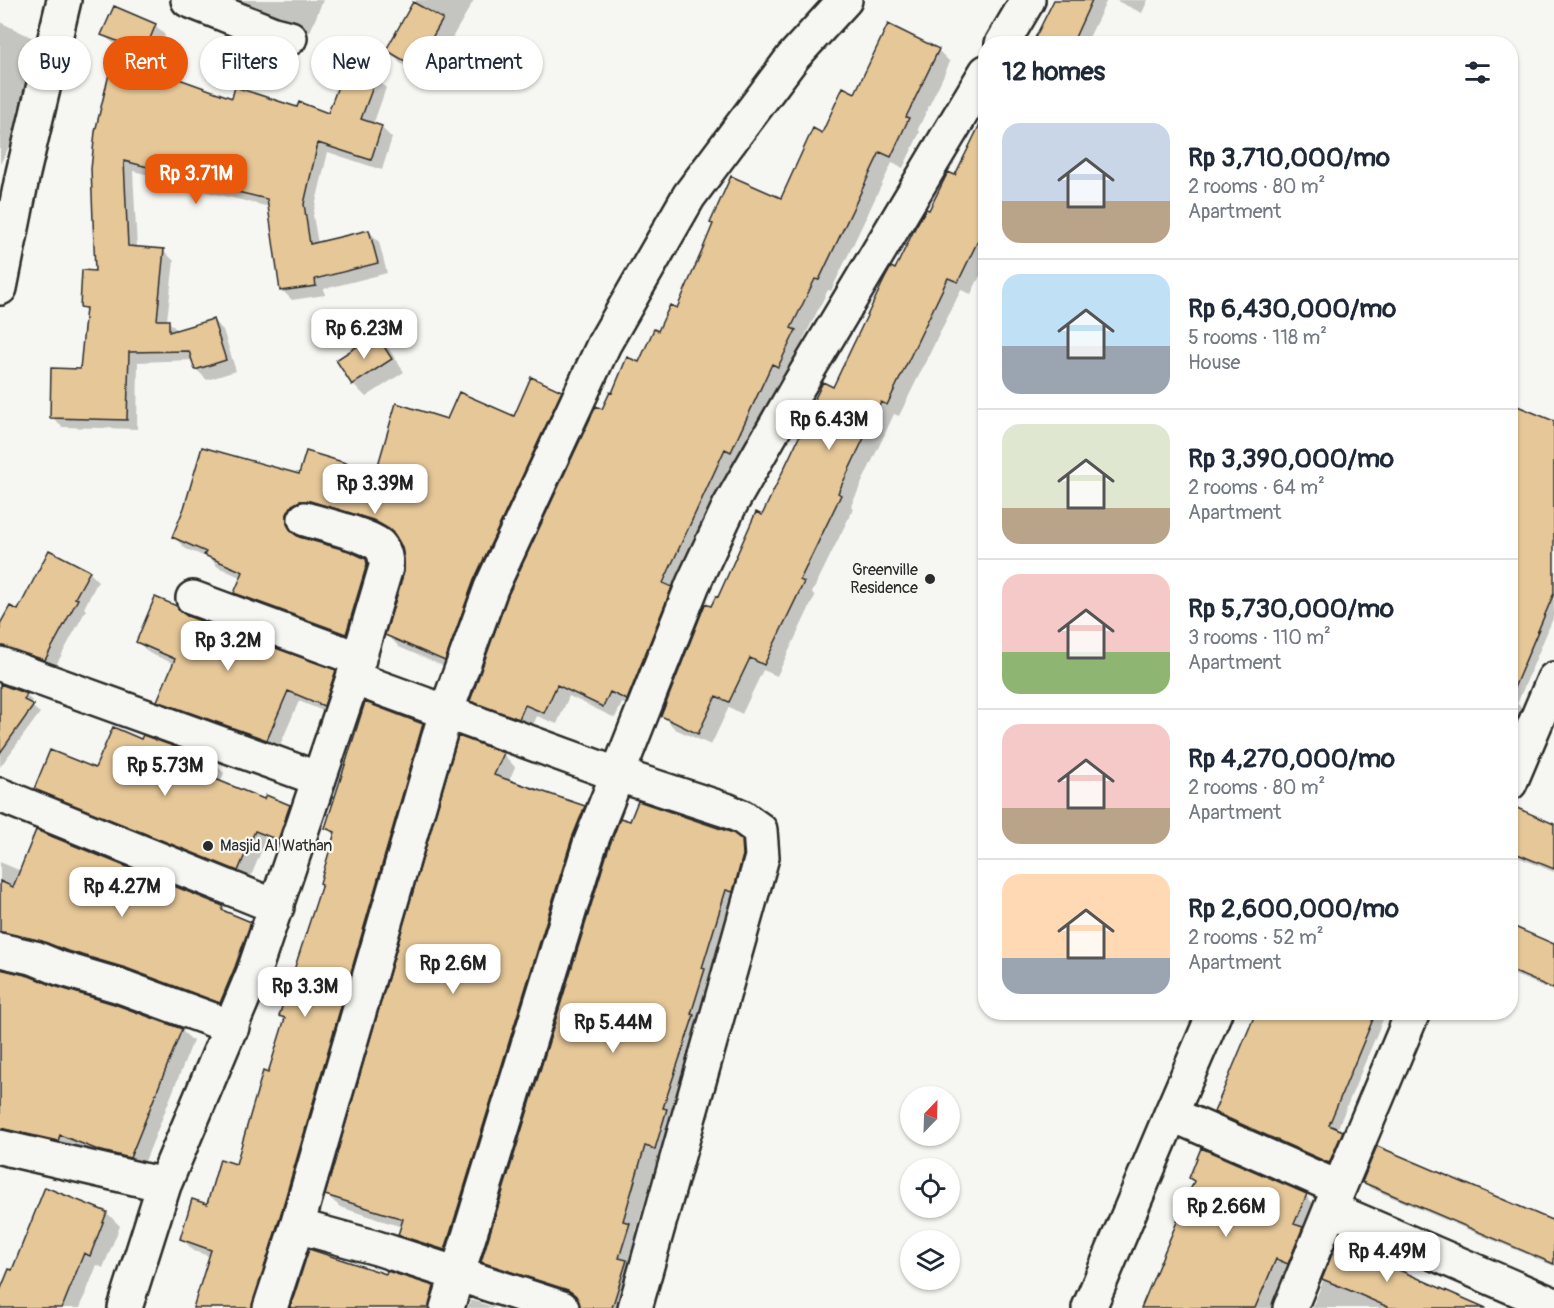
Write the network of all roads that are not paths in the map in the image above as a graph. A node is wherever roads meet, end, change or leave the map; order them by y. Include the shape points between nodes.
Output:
1 (64, 0) edge
2 (188, 0) edge
3 (845, 0) edge
4 (282, 36) edge
5 (978, 85) edge
6 (11, 163) edge
7 (0, 288) edge
8 (305, 519) dead end
9 (193, 598) dead end
10 (0, 663) edge
11 (356, 668) junction
12 (1554, 679) edge
13 (446, 712) junction
14 (1518, 764) edge
15 (616, 774) junction
16 (319, 779) junction
17 (0, 795) edge
18 (277, 907) junction
19 (0, 950) edge
20 (1212, 1020) edge
21 (1410, 1020) edge
22 (232, 1028) junction
23 (1171, 1114) junction
24 (0, 1147) edge
25 (164, 1185) junction
26 (1335, 1198) junction
27 (297, 1226) junction
28 (457, 1273) junction
29 (1552, 1304) dead end
30 (125, 1308) edge
31 (270, 1308) edge
32 (447, 1308) edge
33 (562, 1308) edge
34 (635, 1308) edge
35 (1089, 1308) edge
36 (1290, 1308) edge

1 - 6 street
2 - 4 street
3 - 13 street via 793,57 689,196 604,344 491,588
5 - 15 street via 729,507 693,584
6 - 7 street
8 - 11 street via 368,539 386,555 386,567
9 - 11 street
10 - 16 street
11 - 13 street
11 - 16 street
12 - 14 street
13 - 15 street
13 - 27 street
15 - 28 street via 586,855
15 - 34 street via 742,817 760,830 762,857
16 - 18 street
17 - 18 street
18 - 22 street
19 - 22 street via 120,986
20 - 23 street
21 - 26 street
22 - 25 street
23 - 26 street
23 - 35 street
24 - 25 street
25 - 30 street
26 - 29 street
26 - 36 street
27 - 28 street
27 - 31 street
28 - 32 street
28 - 33 street

